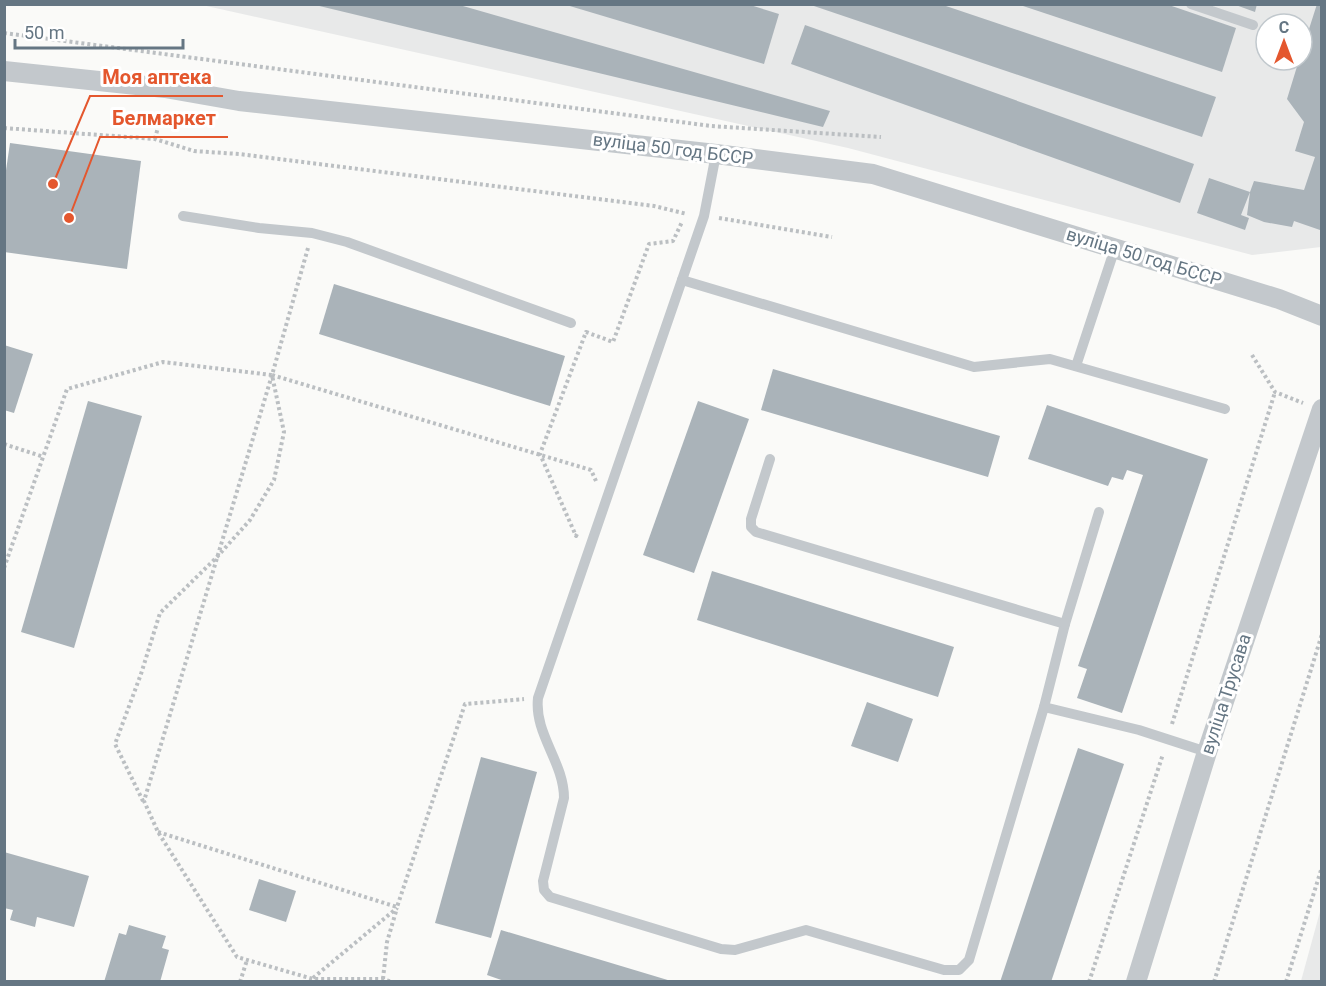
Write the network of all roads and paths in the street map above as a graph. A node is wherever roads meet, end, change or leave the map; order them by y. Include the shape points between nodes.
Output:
1 (1191, 4) edge
2 (1253, 25) dead end
3 (4, 33) edge
4 (4, 70) edge
5 (159, 123) dead end
6 (4, 128) edge
7 (881, 137) dead end
8 (155, 140) junction
9 (716, 154) junction
10 (687, 213) junction
11 (183, 216) dead end
12 (704, 216) junction
13 (312, 232) junction
14 (832, 237) dead end
15 (1114, 248) junction
16 (682, 280) junction
17 (1322, 316) edge
18 (571, 323) dead end
19 (1252, 355) dead end
20 (1076, 366) junction
21 (272, 375) junction
22 (1275, 392) junction
23 (1314, 407) edge
24 (1225, 409) dead end
25 (4, 444) edge
26 (540, 454) junction
27 (44, 457) junction
28 (770, 459) dead end
29 (598, 485) dead end
30 (1099, 512) dead end
31 (581, 529) dead end
32 (217, 557) junction
33 (4, 568) edge
34 (1065, 624) junction
35 (1322, 634) edge
36 (538, 698) junction
37 (1044, 707) junction
38 (1168, 740) junction
39 (1207, 752) junction
40 (144, 801) junction
41 (158, 832) junction
42 (1322, 867) edge
43 (397, 907) junction
44 (247, 960) junction
45 (313, 979) junction
46 (383, 979) junction
47 (240, 981) edge
48 (392, 981) edge
49 (1089, 981) edge
50 (1136, 981) edge
51 (1214, 981) edge
52 (1286, 981) edge

1 - 2 lane
3 - 7 path via 711,126
4 - 9 street, вуліца 50 год БССР via 165,88 239,101
5 - 8 path
6 - 8 path
8 - 10 path via 194,151
9 - 12 lane
9 - 15 street, вуліца 50 год БССР via 873,174
10 - 12 path
10 - 26 path via 673,241 650,244 613,342 586,332
11 - 13 lane
12 - 14 path
12 - 16 lane
13 - 18 lane
13 - 21 path
15 - 17 street, вуліца 50 год БССР
15 - 20 lane
16 - 20 lane via 974,367 1050,359
16 - 36 lane
19 - 22 path
20 - 24 lane
21 - 26 path
21 - 27 path via 163,362 67,389
21 - 32 path
21 - 32 path via 284,432 274,480 250,520
22 - 23 path
22 - 38 path
23 - 39 street, вуліца Трусава
25 - 27 path
26 - 29 path via 591,470
26 - 31 path via 576,536
27 - 33 path
28 - 34 lane via 751,519 756,532
30 - 34 lane
32 - 40 path
32 - 40 path via 160,613 115,744
34 - 37 lane
35 - 51 path
36 - 37 lane via 540,725 564,785 543,881 550,897 721,949 735,950 806,930 944,970 959,970 969,960
36 - 43 path via 465,704
37 - 38 lane
38 - 39 lane
38 - 49 path
39 - 50 street, вуліца Трусава
40 - 41 path
41 - 43 path
41 - 44 path via 237,957
42 - 52 path
43 - 45 path
43 - 46 path via 387,942
44 - 45 path
44 - 47 path
45 - 46 path
46 - 48 path

